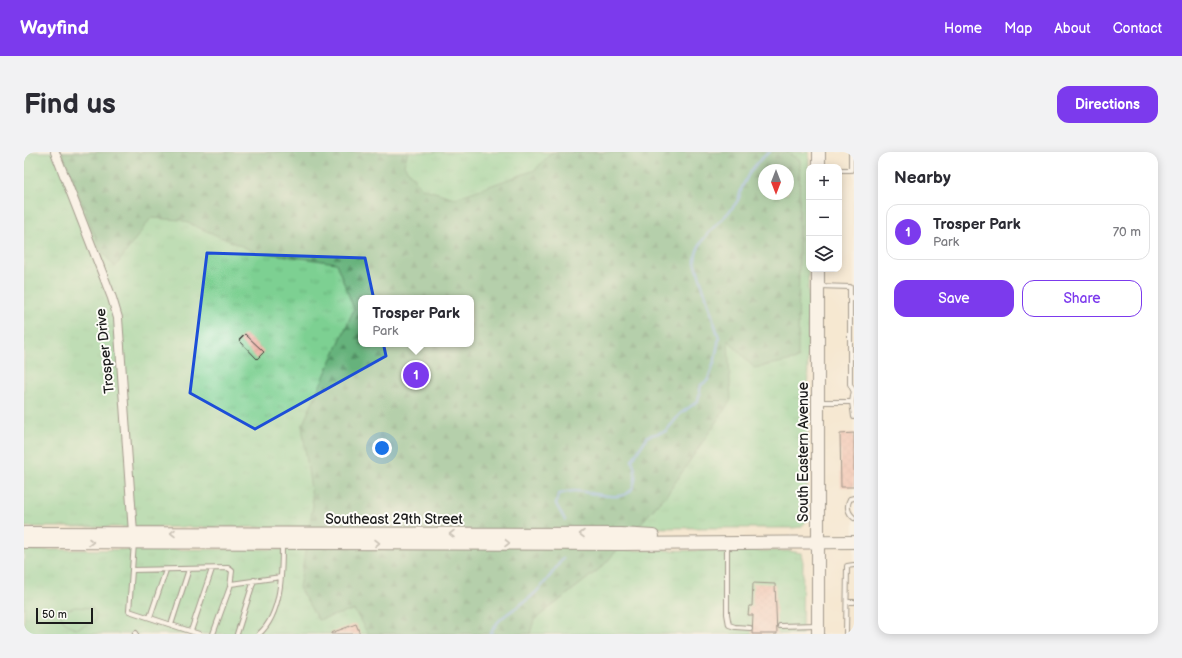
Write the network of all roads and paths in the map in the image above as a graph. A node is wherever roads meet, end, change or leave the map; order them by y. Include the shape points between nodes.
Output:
1 (55, 152) edge
2 (819, 152) edge
3 (851, 152) edge
4 (818, 164) edge
5 (842, 170) edge
6 (853, 170) edge
7 (818, 272) edge
8 (818, 286) junction
9 (852, 303) edge
10 (853, 390) edge
11 (818, 402) junction
12 (852, 402) junction
13 (854, 417) edge
14 (854, 498) edge
15 (854, 518) edge
16 (24, 533) edge
17 (134, 537) junction
18 (282, 538) junction
19 (763, 541) junction
20 (24, 542) edge
21 (727, 542) junction
22 (818, 542) junction
23 (854, 542) edge
24 (854, 565) edge
25 (189, 569) junction
26 (212, 569) junction
27 (132, 570) junction
28 (166, 570) junction
29 (281, 577) junction
30 (254, 580) junction
31 (231, 584) junction
32 (847, 602) junction
33 (854, 602) edge
34 (150, 618) junction
35 (171, 624) junction
36 (780, 626) dead end
37 (750, 628) dead end
38 (818, 630) edge
39 (191, 631) junction
40 (199, 634) edge
41 (213, 634) edge
42 (237, 634) edge
43 (259, 634) edge
44 (846, 634) edge

1 - 17 street, Trosper Drive via 118,318
2 - 4 main road
3 - 6 lane
5 - 6 lane
7 - 8 main road, South Eastern Avenue
8 - 9 lane via 850,287
8 - 11 main road, South Eastern Avenue
9 - 10 lane via 850,384
10 - 12 lane
11 - 12 lane
11 - 22 main road, South Eastern Avenue
12 - 13 lane
14 - 15 lane via 850,499 848,504 849,512
16 - 17 main road, Southeast 29th Street
17 - 18 main road, Southeast 29th Street
20 -> 17 main road, Southeast 29th Street
17 - 27 lane
19 -> 18 main road, Southeast 29th Street via 620,534
18 -> 21 main road, Southeast 29th Street via 621,544
18 - 29 lane
19 - 21 main road, Southeast 29th Street
19 - 22 main road, Southeast 29th Street
21 - 37 lane via 726,614 729,625
22 - 23 main road, Southeast 29th Street
22 - 38 main road, South Eastern Avenue
24 - 32 lane via 847,566
25 - 26 lane
25 - 28 lane
25 - 35 lane
26 - 31 lane via 228,568 232,571
26 - 39 lane
27 - 28 lane
27 - 34 lane via 129,610
28 - 34 lane
29 - 30 lane
29 - 43 lane via 272,615
30 - 31 lane
30 - 42 lane
31 - 41 lane
32 - 33 lane
32 - 44 lane
34 - 35 lane
35 - 39 lane
36 - 38 lane
39 - 40 lane

